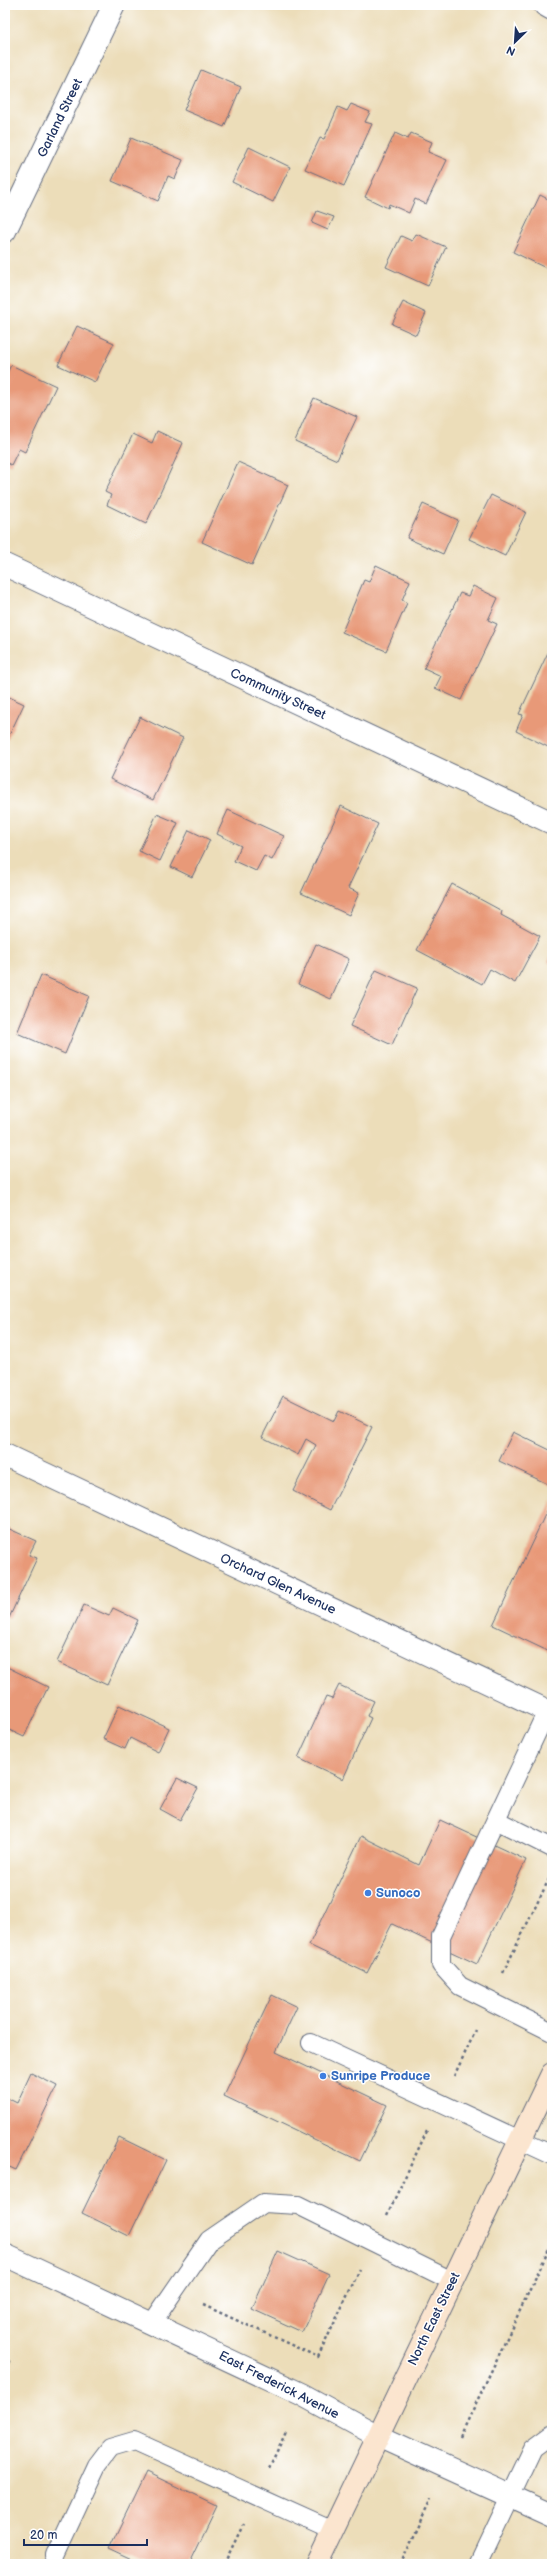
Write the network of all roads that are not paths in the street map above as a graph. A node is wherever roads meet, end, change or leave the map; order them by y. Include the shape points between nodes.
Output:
1 (114, 5) edge
2 (544, 5) edge
3 (552, 8) edge
4 (5, 231) edge
5 (5, 565) edge
6 (552, 823) edge
7 (5, 1454) edge
8 (550, 1712) edge
9 (496, 1820) junction
10 (552, 1848) edge
11 (552, 2032) edge
12 (310, 2043) dead end
13 (552, 2074) edge
14 (520, 2140) junction
15 (552, 2155) edge
16 (5, 2254) edge
17 (452, 2282) junction
18 (152, 2323) junction
19 (552, 2434) edge
20 (378, 2436) junction
21 (510, 2495) junction
22 (552, 2516) edge
23 (333, 2531) junction
24 (55, 2555) dead end
25 (317, 2564) edge
26 (478, 2564) edge

1 - 4 street, Garland Street
2 - 3 street
5 - 6 street, Community Street
7 - 8 street, Orchard Glen Avenue
8 - 9 lane
9 - 10 lane
9 - 11 lane via 441,1936 441,1965 460,1986
12 - 14 lane
13 - 14 main road, North East Street
14 - 15 lane
14 - 17 main road, North East Street
16 - 18 street, East Frederick Avenue
17 - 18 lane via 298,2205 263,2203 209,2240
17 - 20 main road, North East Street
18 - 20 street, East Frederick Avenue via 301,2394
19 - 21 lane via 533,2448
20 - 21 street, East Frederick Avenue
20 - 23 main road, North East Street
21 - 22 street, East Frederick Avenue
21 - 26 lane
23 - 24 lane via 134,2441 110,2448 97,2465
23 - 25 main road, North East Street

